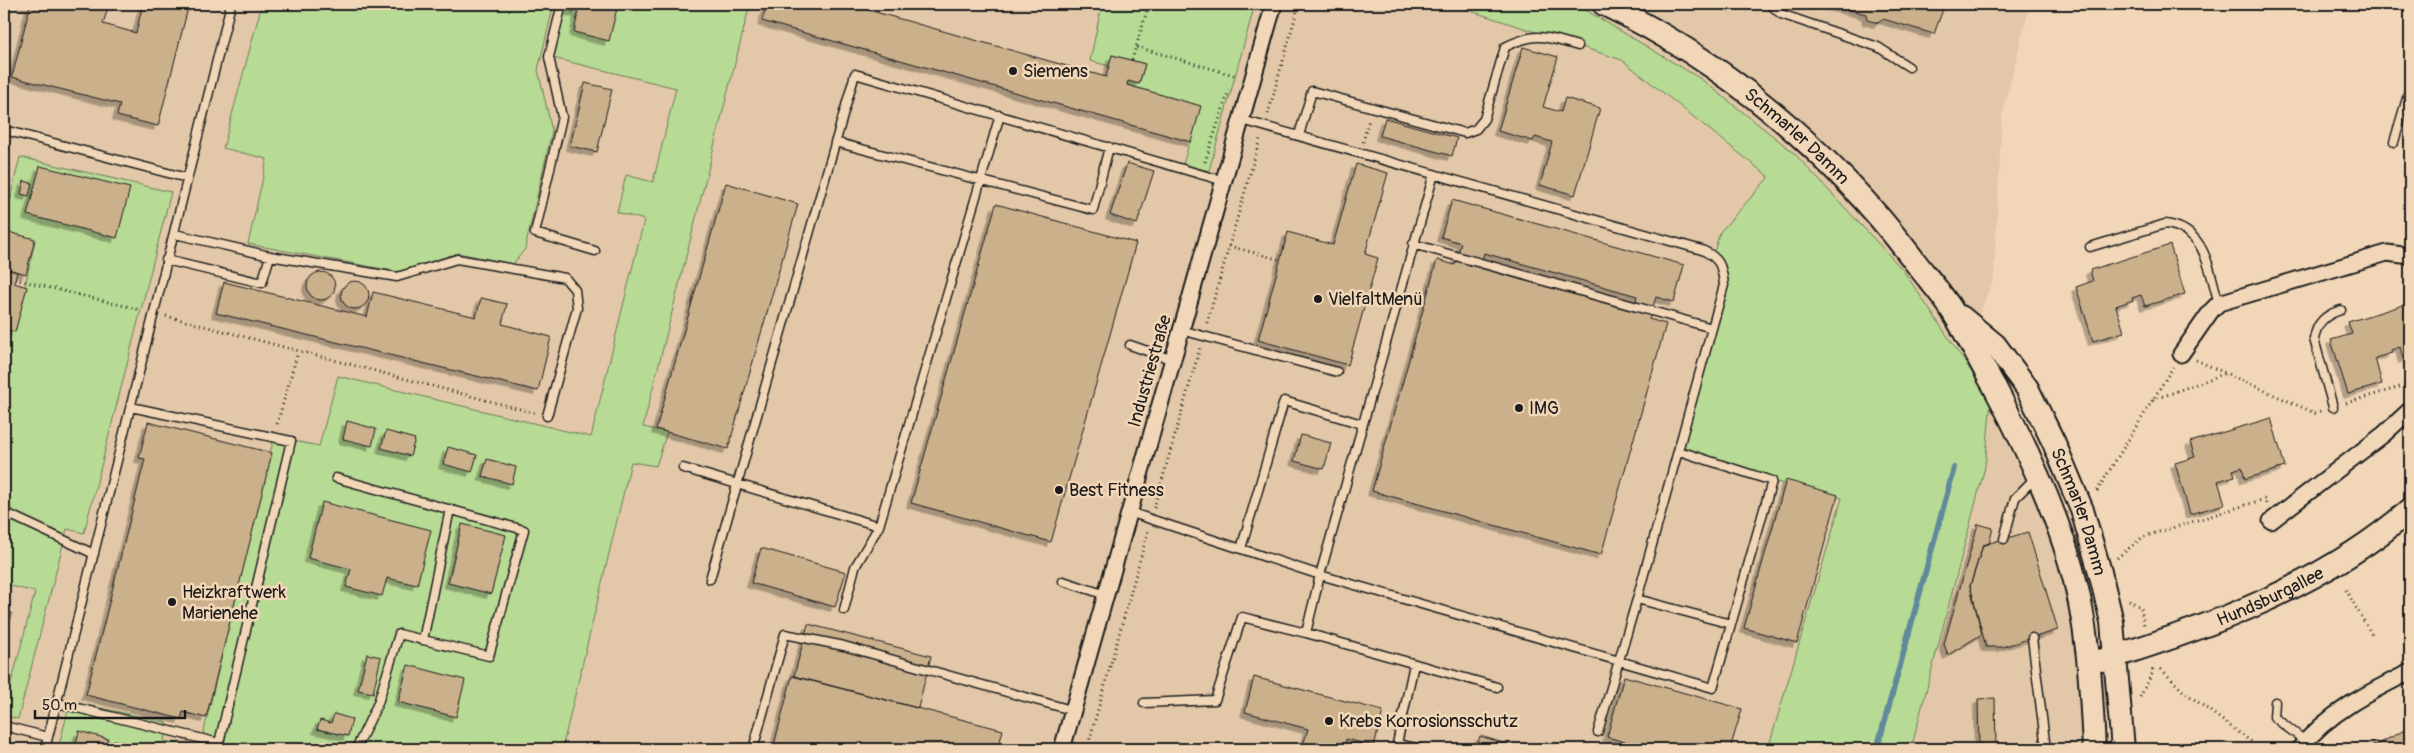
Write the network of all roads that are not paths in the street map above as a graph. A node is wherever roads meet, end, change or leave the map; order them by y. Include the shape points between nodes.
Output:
1 (231, 4) edge
2 (562, 4) edge
3 (1274, 4) edge
4 (1604, 4) edge
5 (1770, 4) edge
6 (1578, 46) dead end
7 (1909, 67) dead end
8 (2410, 88) edge
9 (1000, 116) junction
10 (1242, 120) junction
11 (4, 130) edge
12 (1299, 135) junction
13 (835, 142) junction
14 (2394, 142) dead end
15 (1109, 147) junction
16 (1434, 174) junction
17 (187, 178) junction
18 (1224, 181) junction
19 (980, 182) junction
20 (175, 234) junction
21 (1414, 244) junction
22 (2090, 247) dead end
23 (596, 251) dead end
24 (270, 256) junction
25 (2410, 256) edge
26 (166, 260) junction
27 (2219, 303) junction
28 (1952, 310) junction
29 (2341, 310) dead end
30 (1712, 328) junction
31 (1181, 330) junction
32 (1130, 345) dead end
33 (2181, 354) road end
34 (1172, 360) junction
35 (1337, 372) dead end
36 (131, 407) junction
37 (2333, 407) road end
38 (2410, 410) edge
39 (547, 416) road end
40 (1362, 424) junction
41 (1679, 451) junction
42 (683, 468) dead end
43 (2037, 475) junction
44 (336, 478) dead end
45 (738, 483) junction
46 (450, 509) junction
47 (2410, 510) edge
48 (4, 512) edge
49 (1129, 512) junction
50 (2271, 521) road end
51 (879, 526) junction
52 (2004, 538) dead end
53 (1241, 549) junction
54 (94, 554) junction
55 (1320, 574) junction
56 (710, 578) dead end
57 (1063, 581) dead end
58 (1106, 595) junction
59 (1637, 600) junction
60 (844, 610) dead end
61 (1731, 624) junction
62 (1306, 633) junction
63 (2032, 638) dead end
64 (423, 640) junction
65 (2116, 655) junction
66 (1618, 661) junction
67 (1414, 664) junction
68 (2090, 664) junction
69 (2410, 672) edge
70 (1496, 688) dead end
71 (57, 702) junction
72 (2275, 702) dead end
73 (1144, 703) dead end
74 (1064, 708) dead end
75 (4, 726) edge
76 (1598, 732) dead end
77 (48, 737) junction
78 (2302, 745) edge
79 (220, 746) edge
80 (45, 749) edge
81 (356, 749) edge
82 (753, 749) edge
83 (1062, 749) edge
84 (1421, 749) edge
85 (2046, 749) edge
86 (2094, 749) edge
87 (2123, 749) edge

1 - 17 lane
2 - 23 lane via 549,57 562,117 535,233
3 - 10 street, Industriestraße
4 - 28 street, Schmarler Damm via 1631,13 1698,58 1750,94 1802,137 1847,180
5 - 7 lane via 1781,14 1878,47
6 - 12 lane via 1538,35 1505,46 1484,120 1476,130 1464,133 1312,91
8 - 14 lane
9 - 13 lane via 855,74
9 - 15 lane
9 - 19 lane
10 - 12 lane
10 - 18 street, Industriestraße
11 - 17 lane
12 - 16 lane
13 - 19 lane
13 - 45 lane
15 - 18 lane
15 - 19 lane via 1093,210
16 - 21 lane
16 - 30 lane via 1713,255 1722,269 1724,285
17 - 20 lane
18 - 31 street, Industriestraße
19 - 51 lane
20 - 24 lane
20 - 26 lane
21 - 30 lane
21 - 40 lane
22 - 27 lane via 2165,224 2176,226 2191,233 2200,243
24 - 26 lane via 262,283
24 - 39 lane via 397,277 457,260 566,278 575,290 577,308
25 - 27 street via 2387,253
26 - 36 lane
27 - 33 street
28 - 43 street, Schmarler Damm via 2017,430
28 - 65 street, Schmarler Damm via 1995,346 2027,388 2051,436 2082,510 2100,572
29 - 37 lane via 2321,320 2314,339
30 - 41 lane
31 - 34 street, Industriestraße
31 - 35 lane
32 - 34 lane
34 - 49 street, Industriestraße
36 - 54 lane
36 - 79 lane via 290,440
38 - 50 street via 2384,434
40 - 53 lane via 1284,401
40 - 55 lane
41 - 59 lane
41 - 61 lane via 1772,481
42 - 45 lane
43 - 52 lane via 2015,498
43 - 68 street, Schmarler Damm via 2069,560
44 - 46 lane
45 - 51 lane
45 - 56 lane
46 - 64 lane
46 - 64 lane via 524,530 489,656
47 - 65 street, Hundsburgallee via 2352,553 2269,598 2203,626
48 - 54 lane
49 - 53 lane
49 - 58 street, Industriestraße
51 - 60 lane via 855,567
53 - 55 lane
54 - 71 lane
55 - 62 lane
55 - 66 lane
57 - 58 lane
58 - 83 street, Industriestraße
59 - 61 lane
59 - 66 lane
61 - 66 lane via 1713,688
62 - 67 lane
62 - 73 lane via 1242,617 1215,700
63 - 85 lane
64 - 81 lane via 399,634 378,703
65 - 68 street, Hundsburgallee
65 - 87 street, Schmarler Damm
66 - 76 lane
67 - 70 lane
67 - 84 lane via 1396,744
68 - 86 street, Schmarler Damm
69 - 78 street via 2359,698 2333,716
71 - 77 lane
71 - 79 lane
72 - 78 lane via 2274,717
74 - 82 lane via 844,646 785,634
75 - 77 lane
77 - 80 lane

